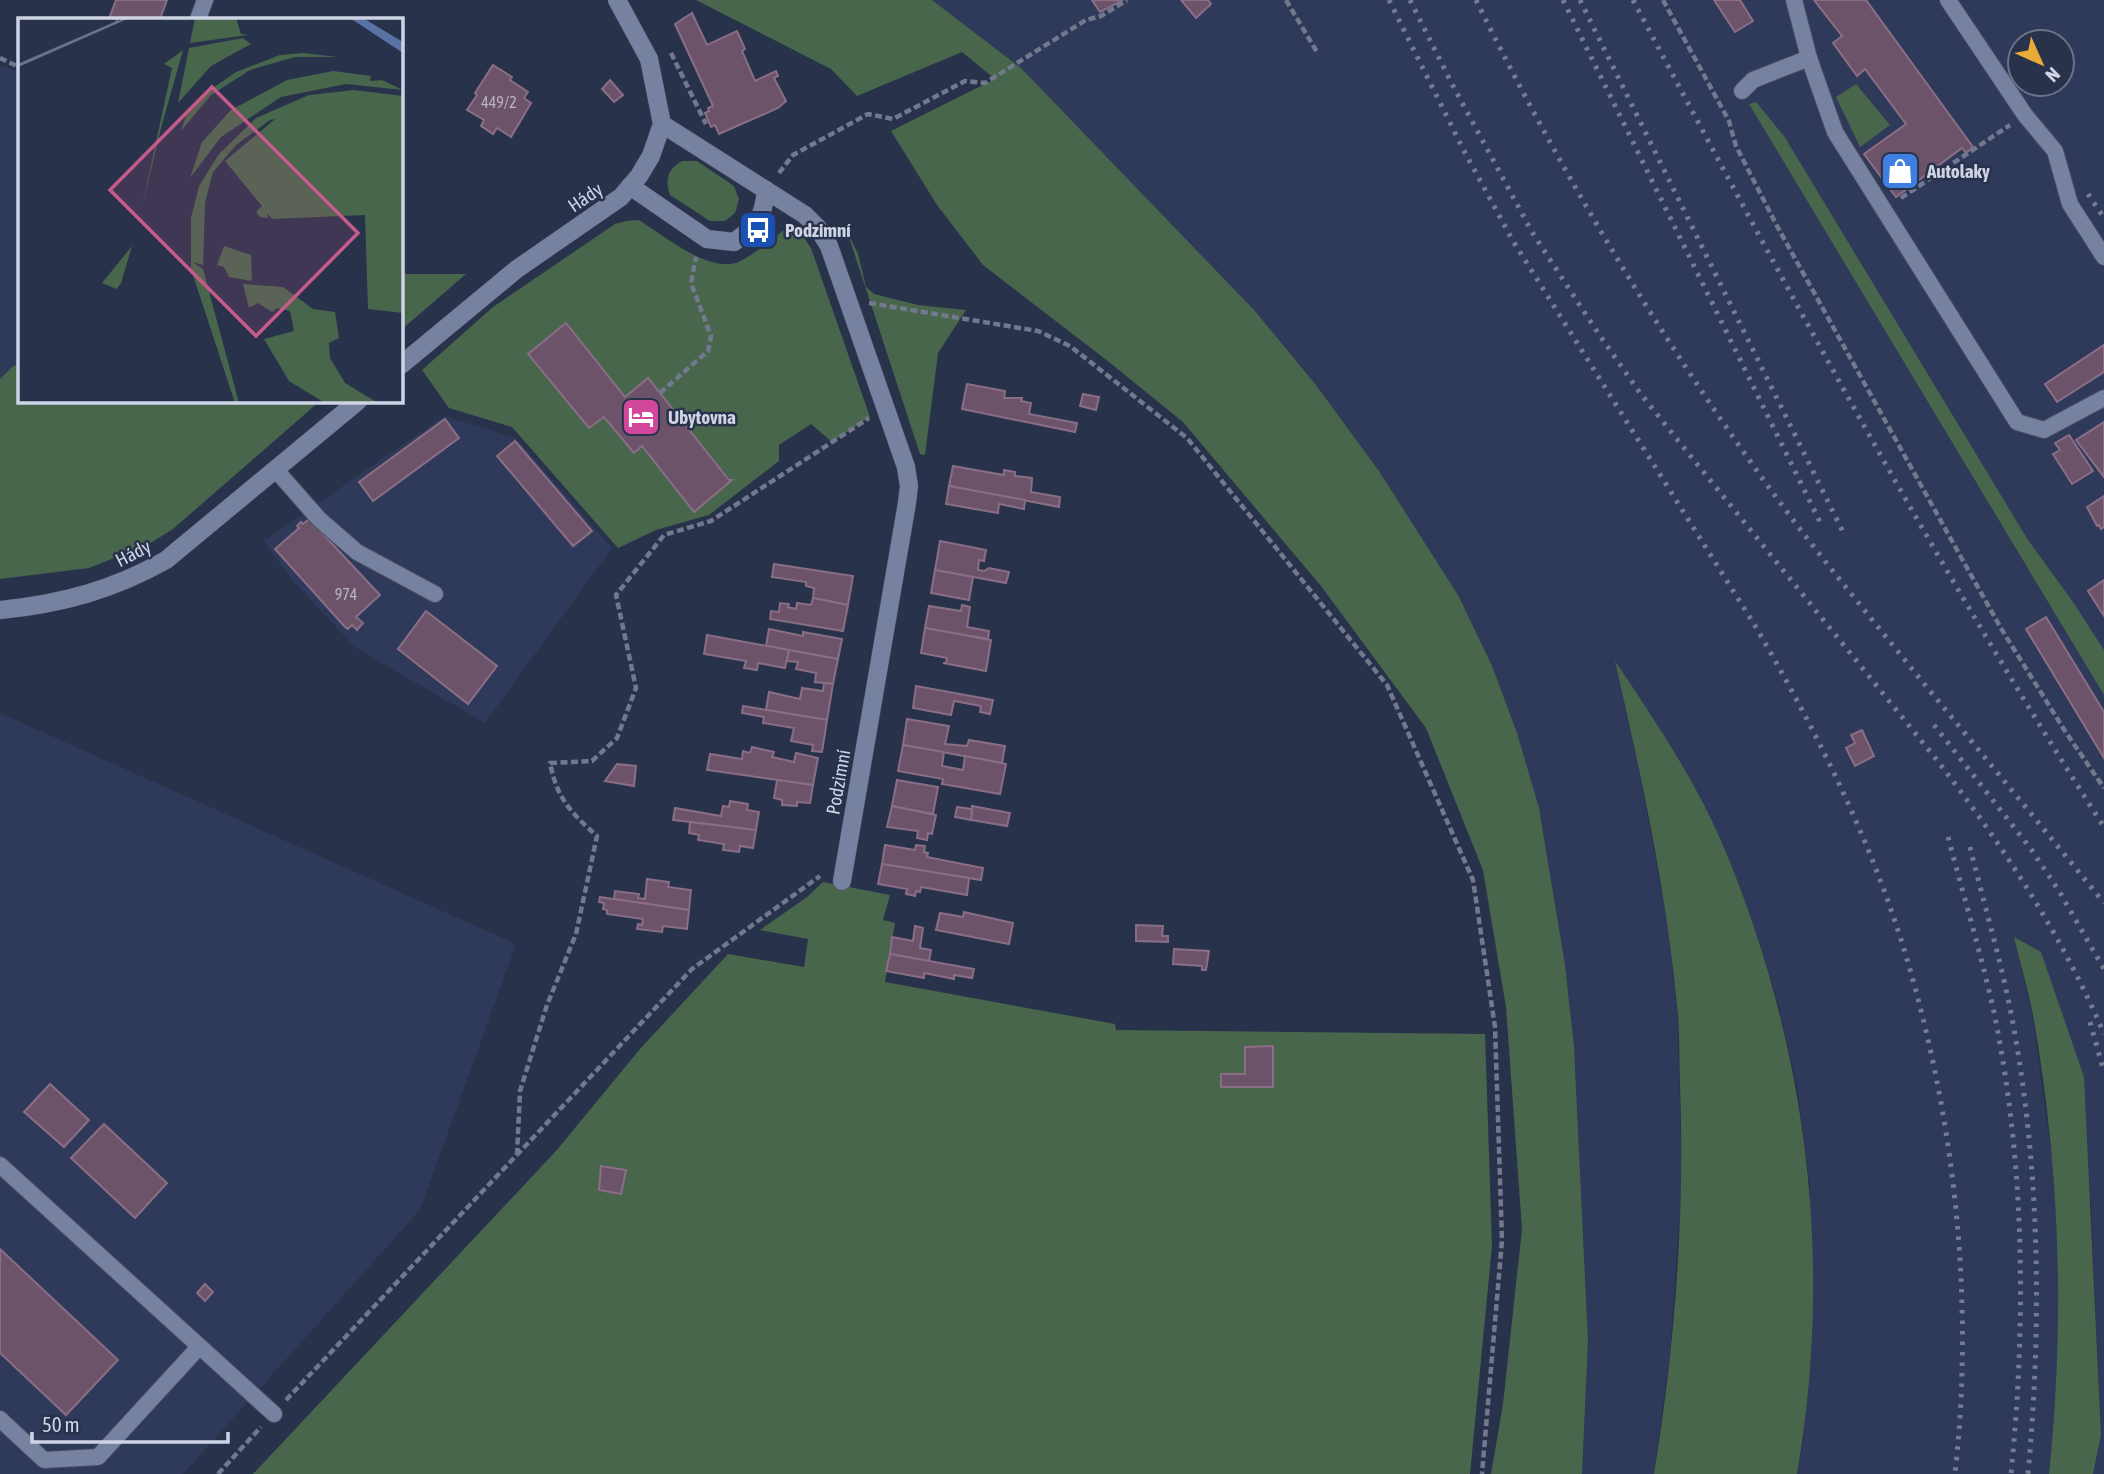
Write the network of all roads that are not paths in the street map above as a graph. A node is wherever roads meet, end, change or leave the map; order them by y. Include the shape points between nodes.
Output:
1 (205, 0) edge
2 (617, 0) edge
3 (1794, 0) edge
4 (1948, 0) edge
5 (198, 18) edge
6 (1809, 58) junction
7 (1742, 91) dead end
8 (662, 124) junction
9 (630, 187) junction
10 (766, 190) junction
11 (2104, 257) edge
12 (402, 364) edge
13 (2104, 398) edge
14 (357, 402) edge
15 (275, 469) junction
16 (435, 594) dead end
17 (0, 610) edge
18 (842, 881) dead end
19 (0, 1165) edge
20 (199, 1347) junction
21 (274, 1414) road end
22 (0, 1419) edge

1 - 5 lane
2 - 8 street via 649,59
3 - 6 lane
4 - 11 lane via 2025,115 2055,151 2070,204
6 - 7 lane via 1753,80
6 - 13 lane via 1835,132 2017,422 2043,430
8 - 9 street, Hády via 651,156
8 - 10 street, Podzimní
9 - 10 street via 707,239 734,242 755,227 764,212
9 - 12 street, Hády via 517,269
10 - 18 street, Podzimní via 805,215 829,246 877,412 906,467 909,486
14 - 15 street, Hády
15 - 16 lane via 319,519 357,552
15 - 17 street, Hády via 166,560 134,578 30,607
19 - 20 lane
20 - 21 lane
20 - 22 lane via 98,1457 44,1460

